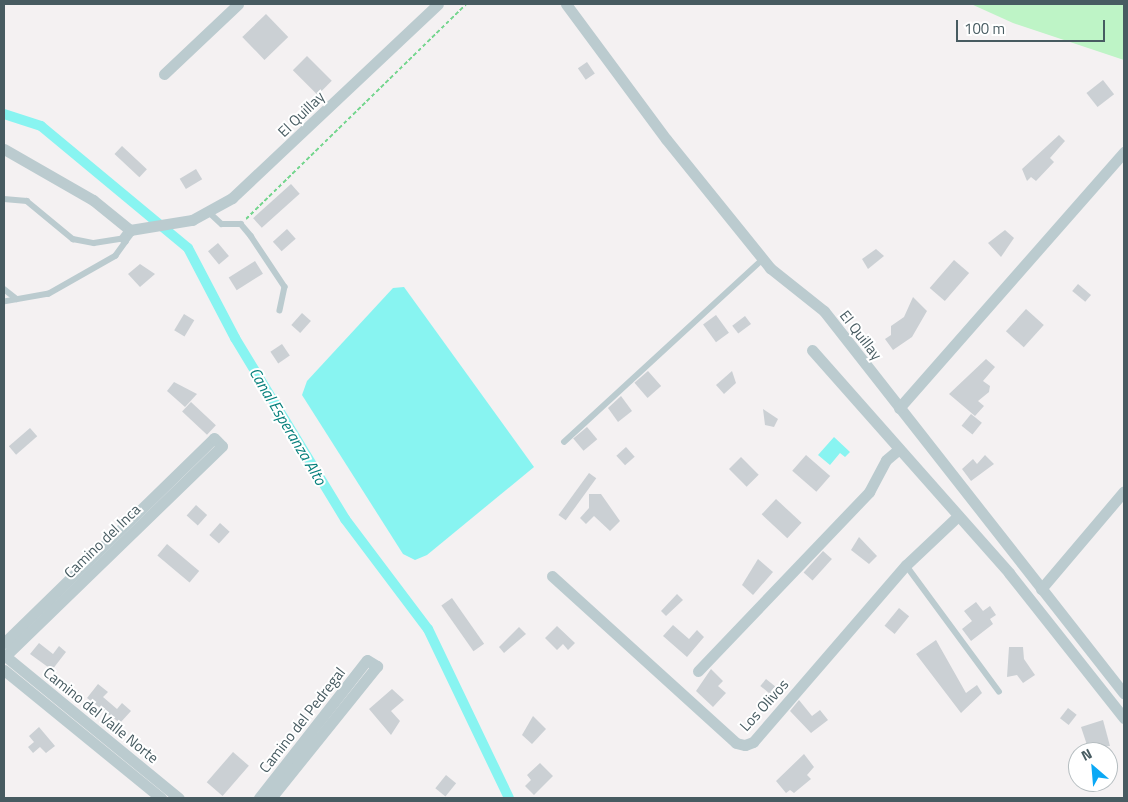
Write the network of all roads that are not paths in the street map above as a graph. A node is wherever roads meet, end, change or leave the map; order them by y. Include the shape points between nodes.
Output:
1 (238, 4) edge
2 (438, 4) edge
3 (566, 4) edge
4 (164, 74) dead end
5 (4, 149) edge
6 (1124, 152) edge
7 (4, 199) edge
8 (210, 213) junction
9 (127, 234) junction
10 (764, 259) junction
11 (4, 289) edge
12 (17, 299) junction
13 (4, 302) edge
14 (280, 310) dead end
15 (812, 350) dead end
16 (899, 408) junction
17 (564, 442) dead end
18 (899, 449) junction
19 (1124, 491) edge
20 (958, 516) junction
21 (906, 566) junction
22 (552, 576) dead end
23 (1041, 589) junction
24 (4, 643) edge
25 (4, 656) edge
26 (4, 670) edge
27 (698, 671) dead end
28 (999, 690) dead end
29 (1124, 693) edge
30 (1124, 718) edge
31 (161, 798) edge
32 (179, 798) edge
33 (259, 798) edge
34 (271, 798) edge

1 - 4 street
2 - 8 street, El Quillay via 266,169
3 - 10 street, El Quillay via 666,140
5 - 9 street via 86,196
6 - 16 street
7 - 9 lane via 27,201 74,239 94,243
8 - 9 street, El Quillay
8 - 14 lane via 222,224 241,224 284,287
9 - 12 lane via 126,246 116,256 43,296
10 - 16 street, El Quillay via 824,311
10 - 17 lane
11 - 12 lane
12 - 13 lane
15 - 18 street
16 - 23 street, El Quillay
18 - 20 street
18 - 27 street via 886,460 869,492
19 - 23 street
20 - 21 street, Los Olivos
20 - 30 street
21 - 22 street, Los Olivos via 759,735 745,745 736,743
21 - 28 lane
23 - 29 street, El Quillay
24 - 25 street, Camino del Inca via 218,442
25 - 32 street, Camino del Valle Norte
26 - 31 street, Camino del Valle Norte
33 - 34 street, Camino del Pedregal via 372,663

